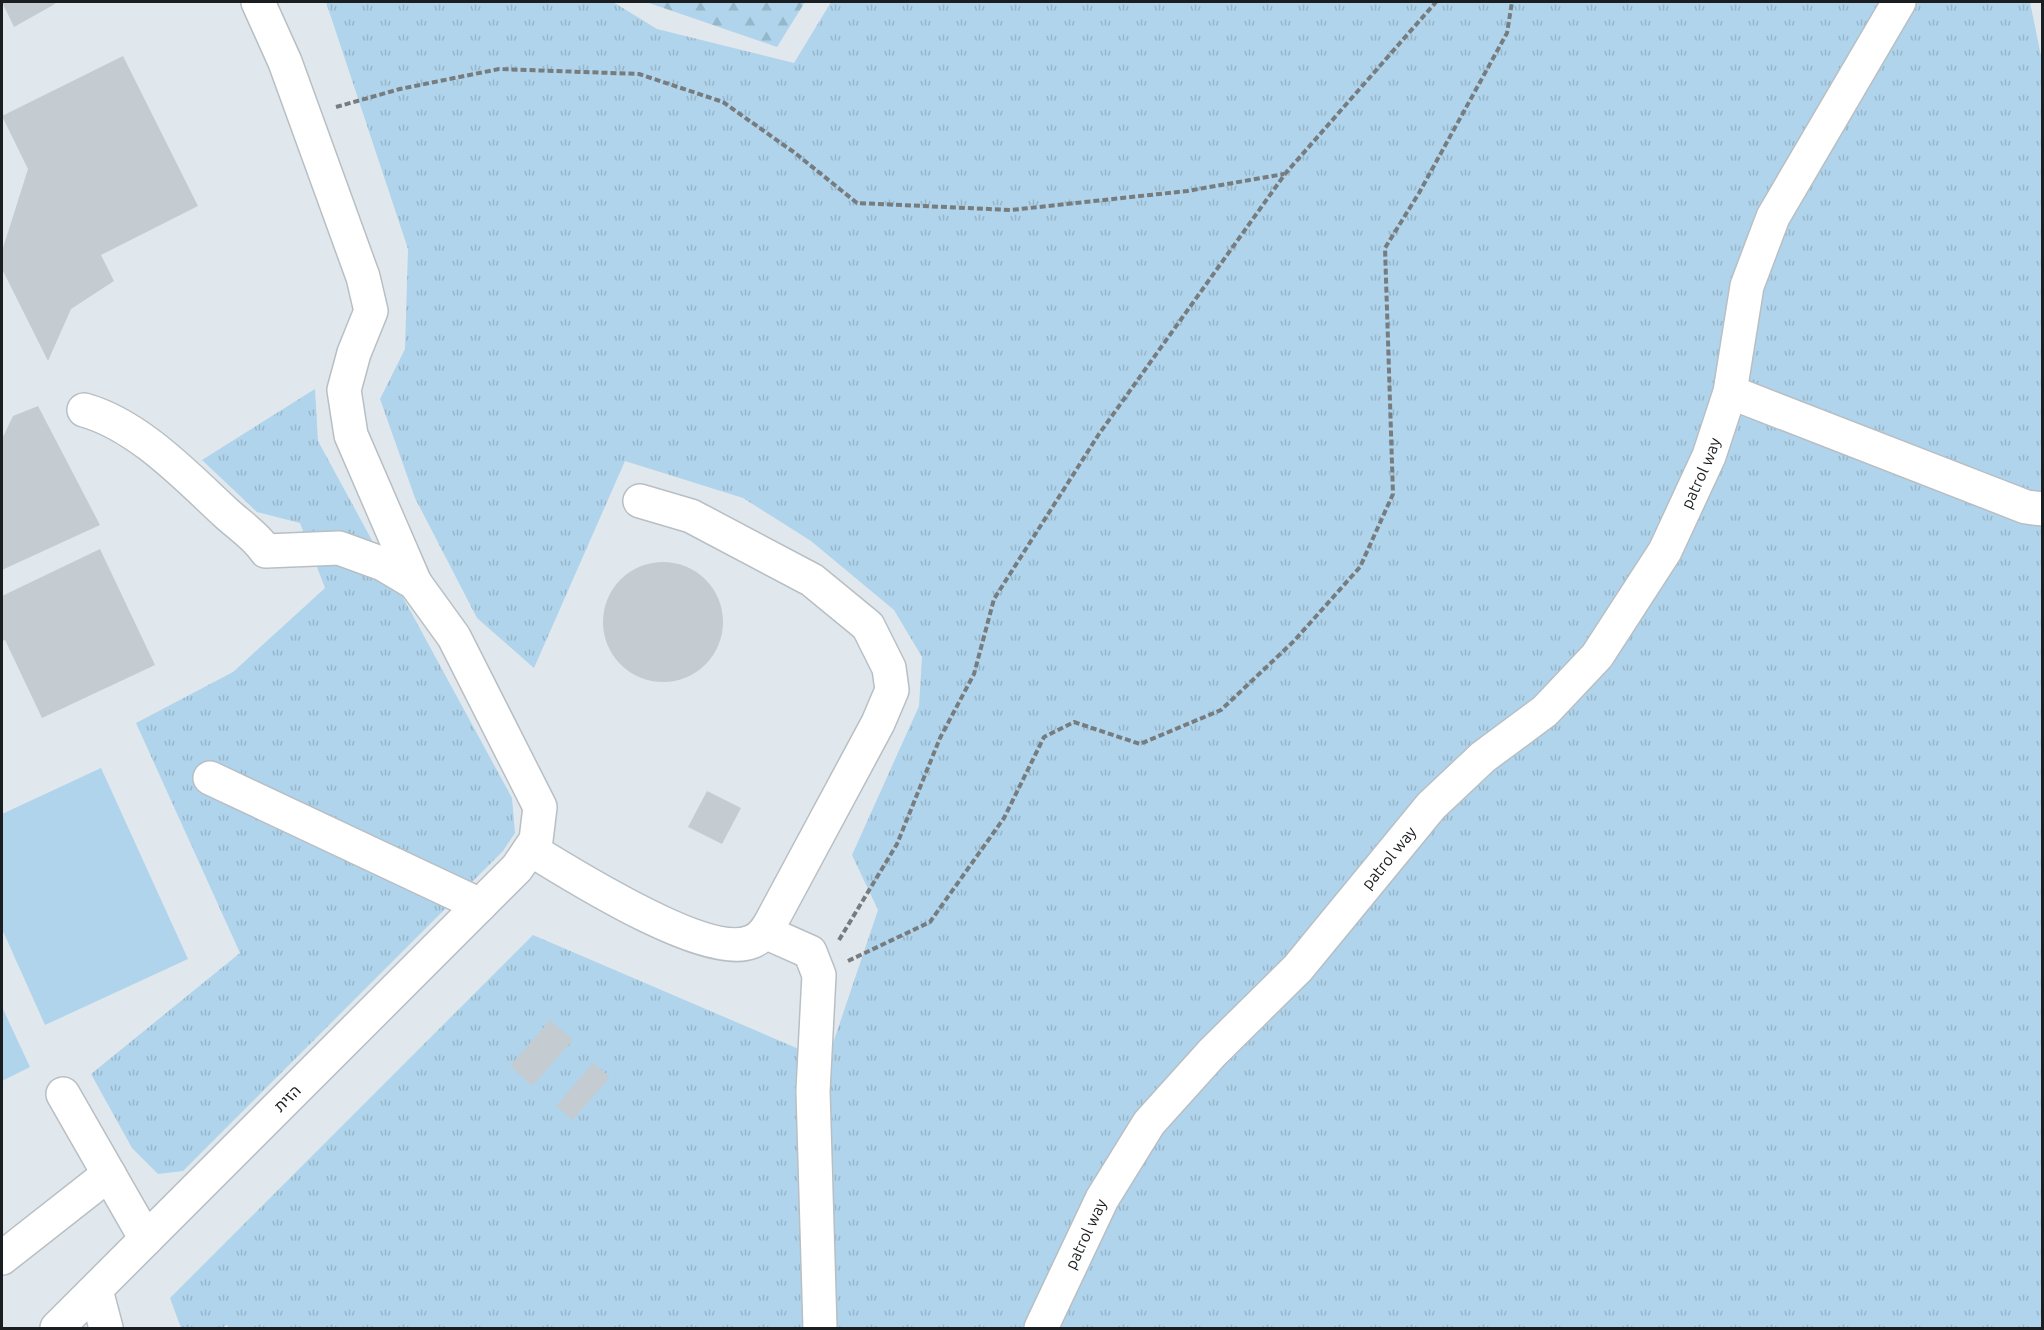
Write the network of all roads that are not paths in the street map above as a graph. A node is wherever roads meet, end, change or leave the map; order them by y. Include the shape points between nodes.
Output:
1 (258, 2) edge
2 (1899, 2) edge
3 (1730, 392) junction
4 (84, 410) dead end
5 (640, 501) dead end
6 (2043, 508) edge
7 (415, 583) junction
8 (210, 778) dead end
9 (524, 859) junction
10 (480, 905) junction
11 (765, 932) junction
12 (63, 1094) dead end
13 (109, 1174) junction
14 (146, 1239) junction
15 (2, 1258) edge
16 (96, 1290) junction
17 (57, 1329) edge
18 (106, 1329) edge
19 (820, 1329) edge
20 (1041, 1329) edge

1 - 7 street via 285,63 363,277 371,311 344,390 351,435
2 - 3 street, patrol way via 1773,217 1747,286
3 - 6 street via 2026,507
3 - 20 street, patrol way via 1709,456 1665,551 1597,656 1545,711 1483,756 1431,806 1298,968 1212,1053 1149,1123 1102,1199
4 - 7 street via 106,416 176,465 256,537 266,551 339,548 383,564
5 - 11 street via 691,516 812,580 868,626 889,668 892,690 878,723
7 - 9 street via 454,636 540,807 536,840
8 - 10 street
9 - 10 street, הזית
9 - 11 street via 636,912 713,942 751,943
10 - 14 street, הזית
11 - 19 street via 810,952 819,975 813,1091
12 - 13 street
13 - 14 street
13 - 15 street
14 - 16 street, הזית
16 - 17 street, הזית
16 - 18 street

